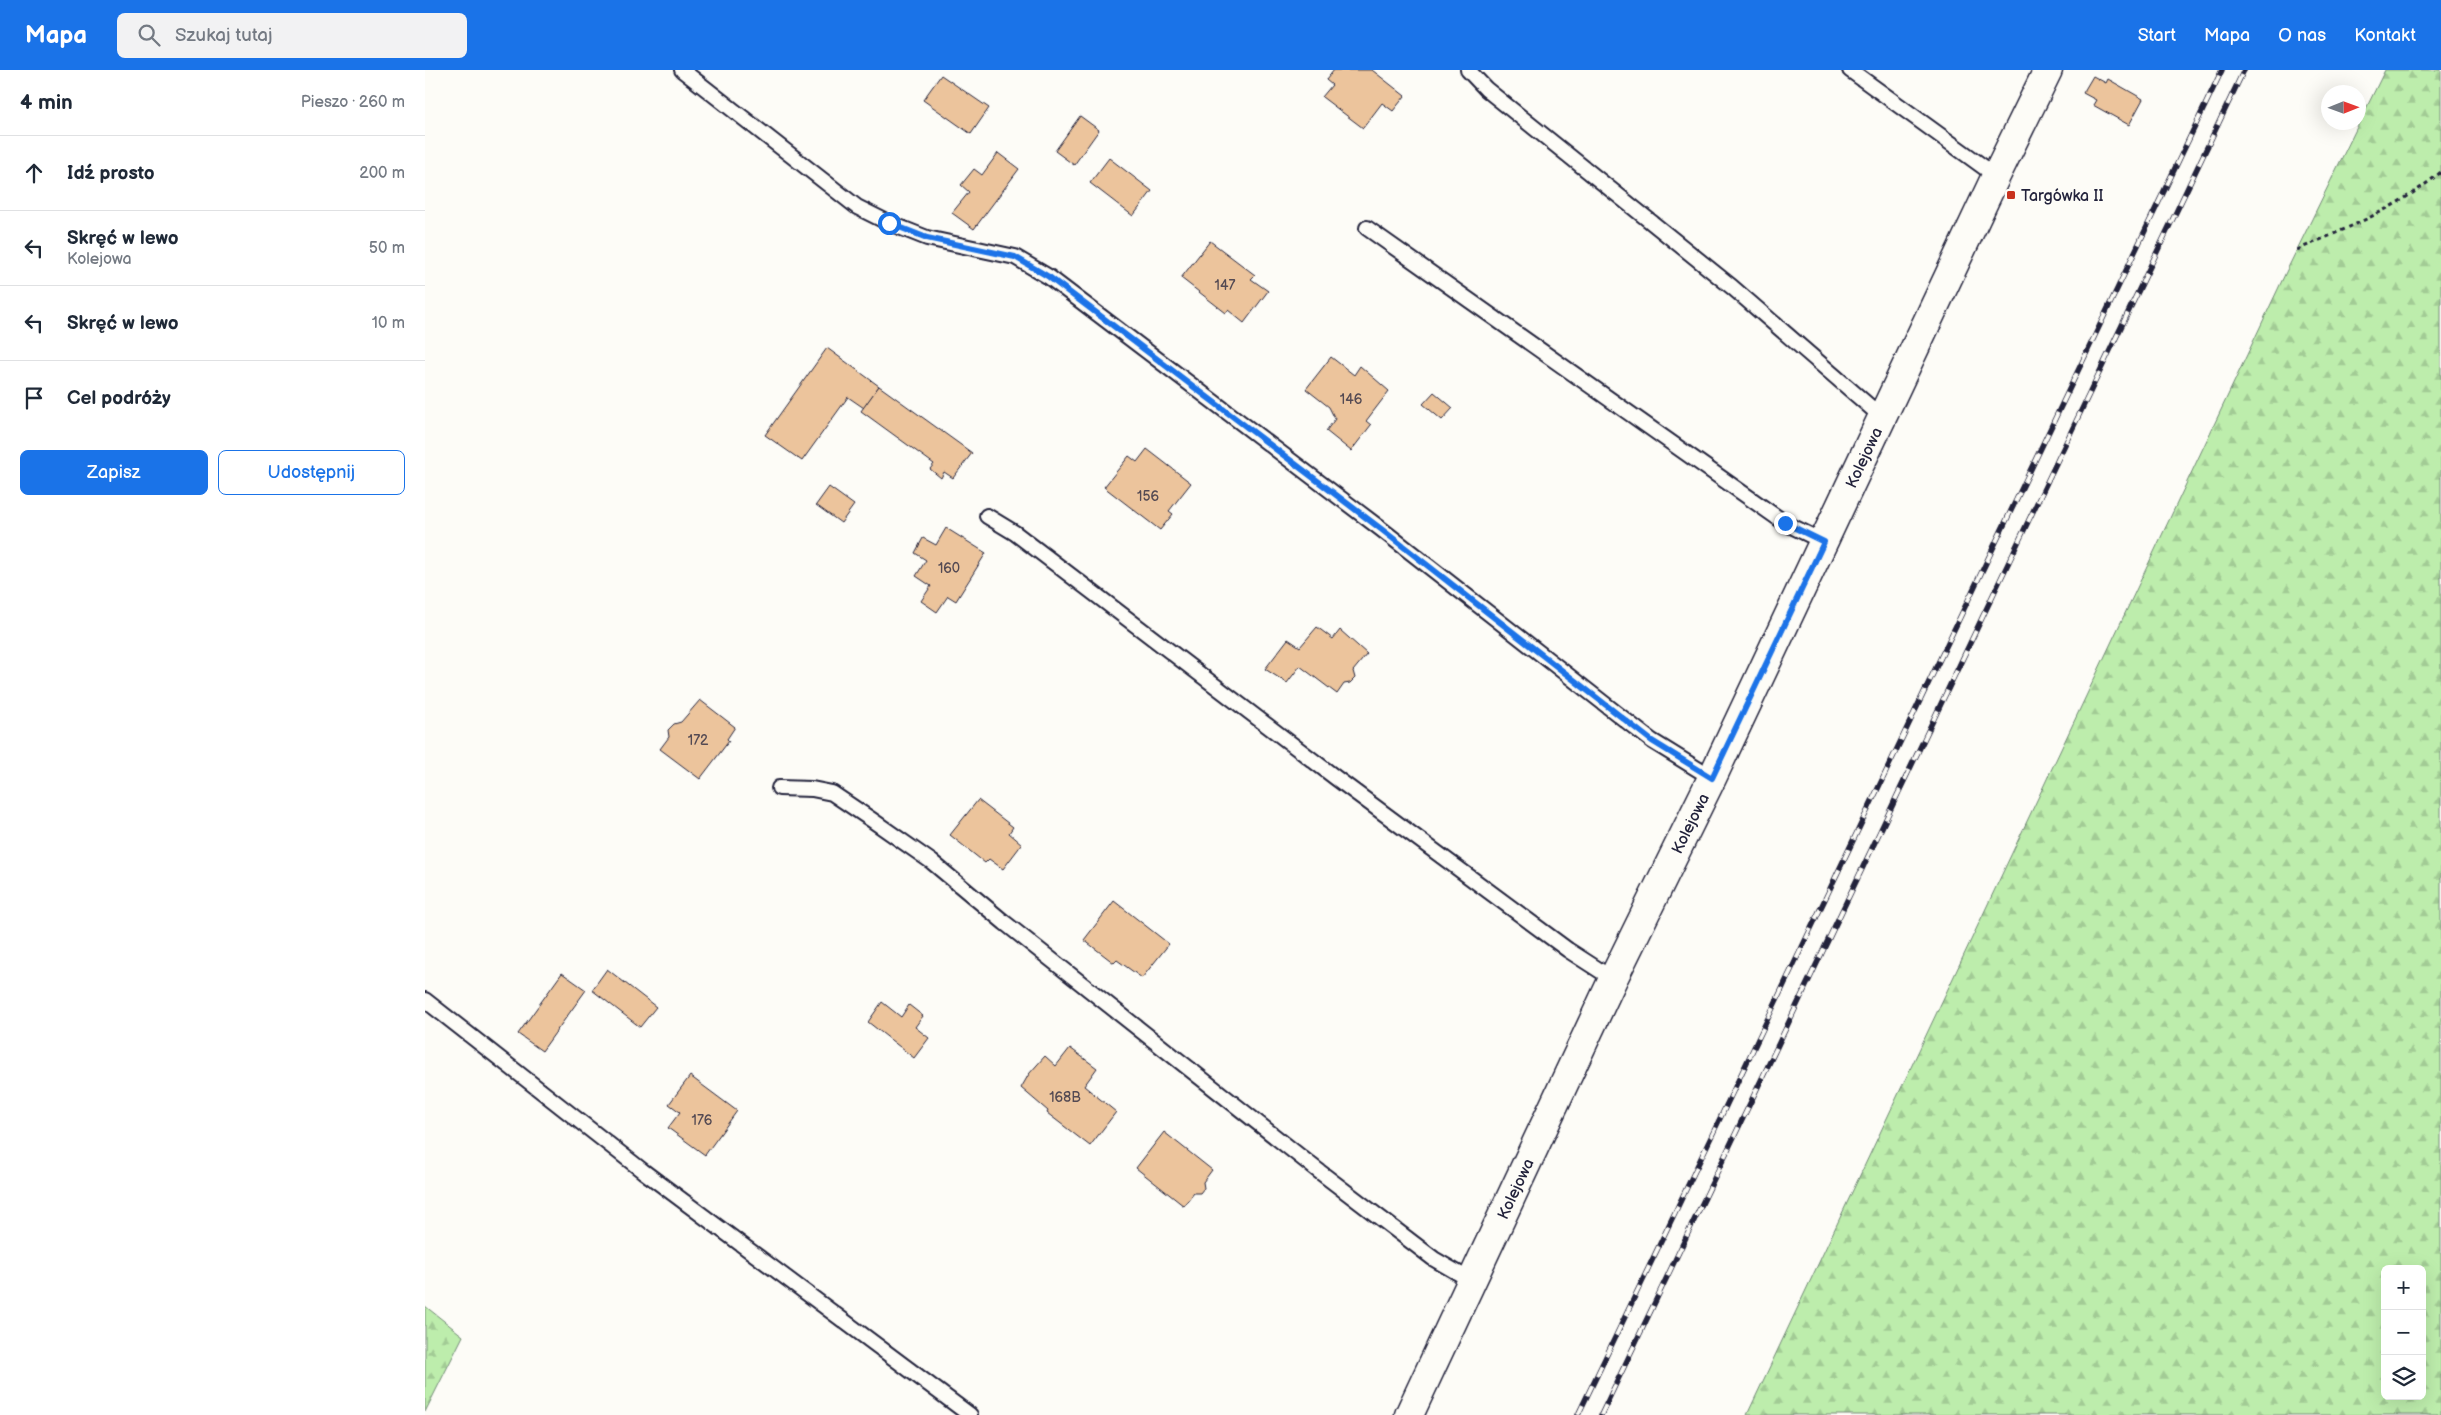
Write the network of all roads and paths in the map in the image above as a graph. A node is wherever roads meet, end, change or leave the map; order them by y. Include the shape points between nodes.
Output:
1 (683, 70) edge
2 (1468, 70) edge
3 (1851, 70) edge
4 (2038, 74) edge
5 (2441, 172) edge
6 (1996, 176) junction
7 (1367, 228) dead end
8 (2297, 250) dead end
9 (1883, 418) junction
10 (987, 516) dead end
11 (1824, 542) junction
12 (1712, 778) junction
13 (779, 788) dead end
14 (1613, 979) junction
15 (425, 1000) edge
16 (1472, 1280) junction
17 (970, 1415) edge
18 (1409, 1415) edge

1 - 12 lane via 857,207 927,238 1015,257 1049,277 1411,552 1652,741
2 - 9 lane via 1486,89 1732,287
3 - 6 lane
4 - 6 street, Kolejowa
5 - 8 path via 2415,194 2380,214
6 - 9 street, Kolejowa
7 - 11 lane via 1785,523
9 - 11 street, Kolejowa
10 - 14 lane via 1015,533 1560,944
11 - 12 street, Kolejowa
12 - 14 street, Kolejowa
13 - 16 lane via 832,793 873,820 932,862 1316,1169 1434,1259
14 - 16 street, Kolejowa
15 - 17 lane via 643,1171
16 - 18 street, Kolejowa

